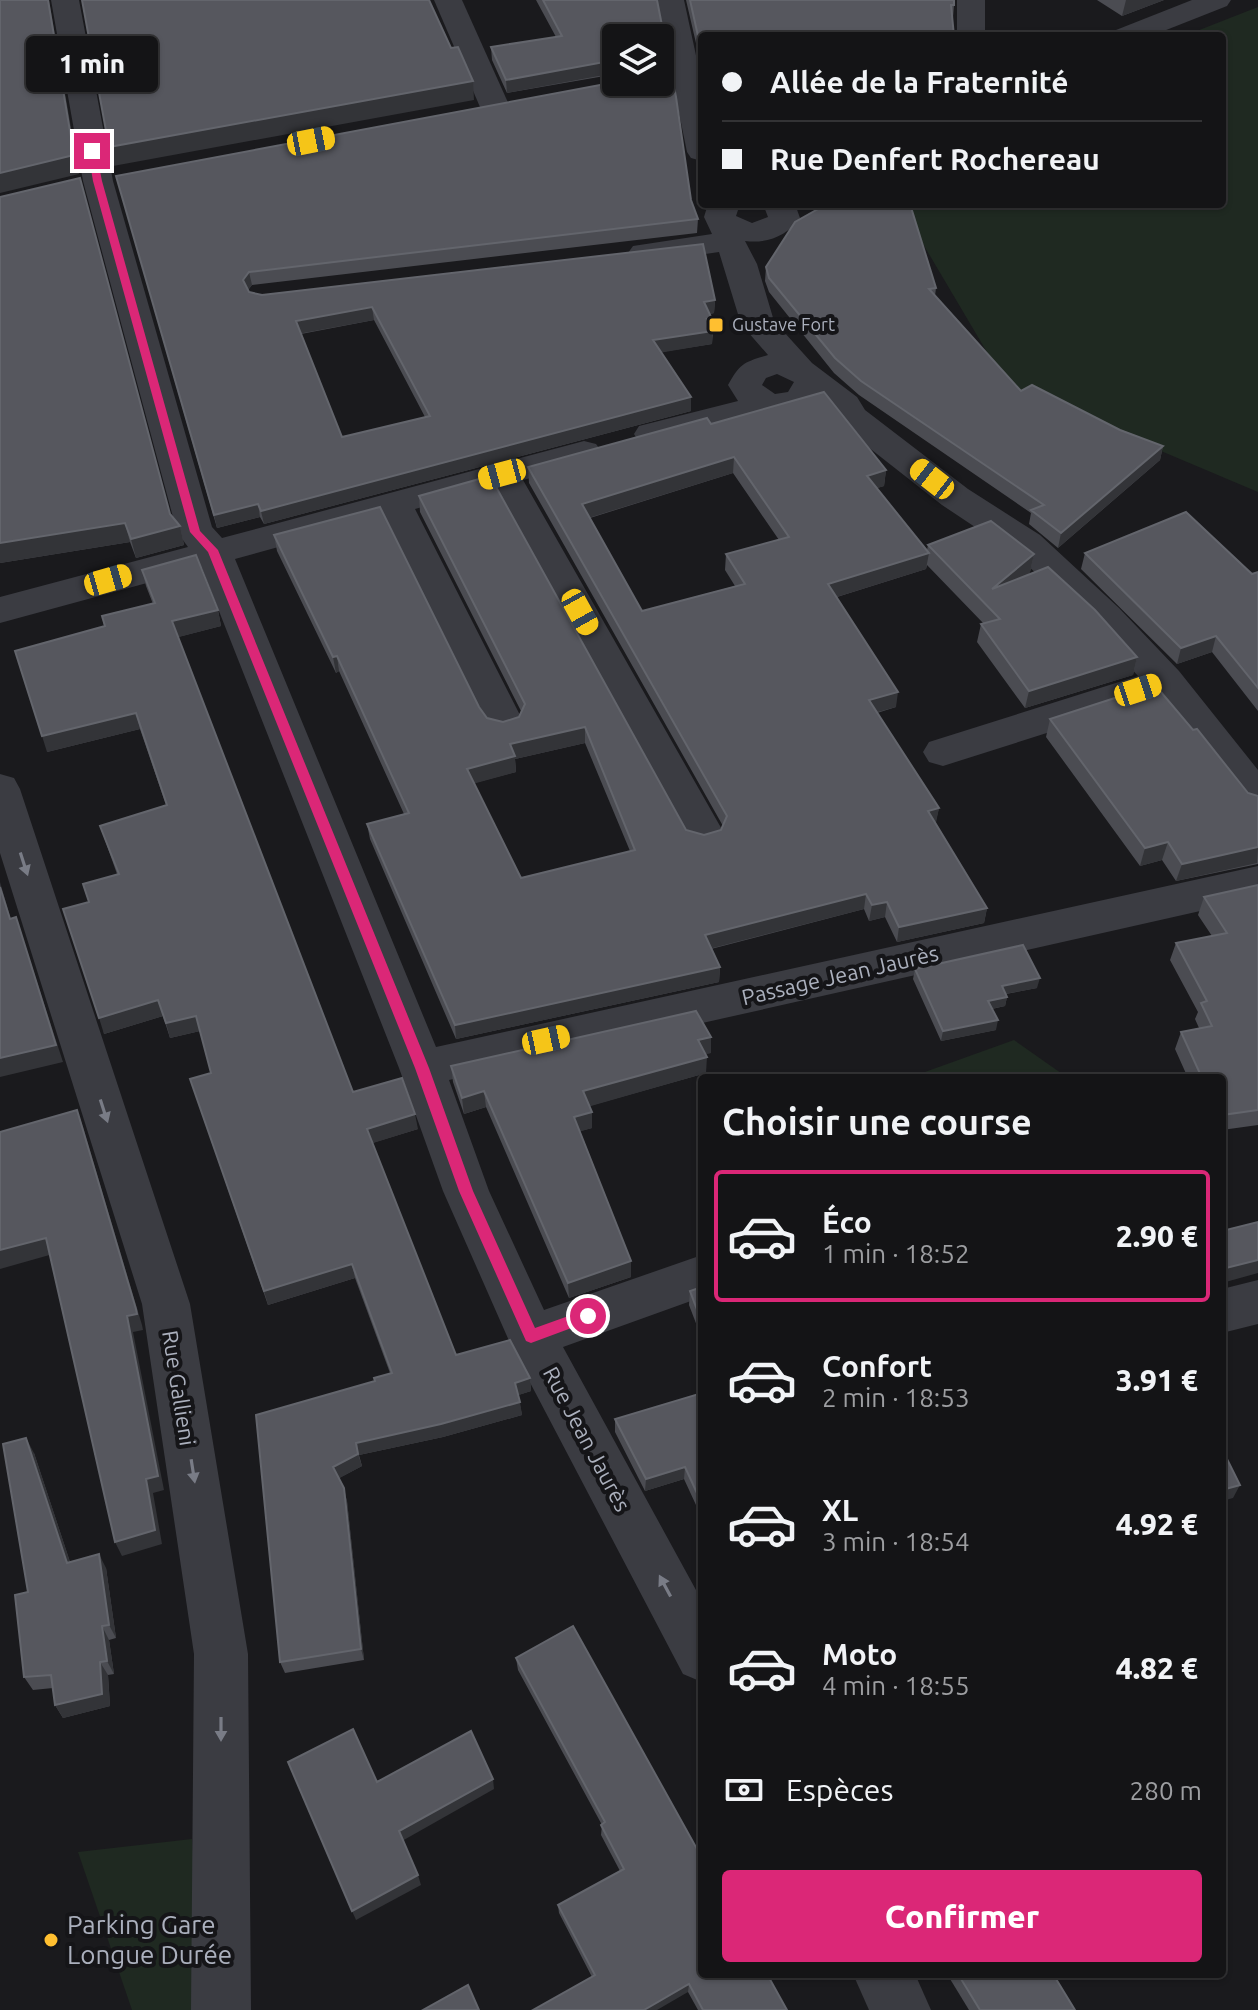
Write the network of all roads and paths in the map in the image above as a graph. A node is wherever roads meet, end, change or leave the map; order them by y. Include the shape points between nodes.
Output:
1 (65, 0) edge
2 (448, 0) edge
3 (670, 0) edge
4 (971, 0) edge
5 (1217, 0) edge
6 (971, 32) edge
7 (1136, 32) edge
8 (684, 81) edge
9 (525, 102) edge
10 (495, 107) junction
11 (464, 113) edge
12 (698, 136) edge
13 (783, 214) edge
14 (730, 233) edge
15 (620, 255) edge
16 (758, 324) junction
17 (778, 385) junction
18 (502, 474) junction
19 (394, 503) junction
20 (213, 550) junction
21 (0, 610) edge
22 (1165, 681) junction
23 (503, 721) edge
24 (943, 752) dead end
25 (0, 789) edge
26 (1258, 798) edge
27 (703, 833) edge
28 (1258, 882) edge
29 (422, 1068) junction
30 (698, 1277) edge
31 (1258, 1302) edge
32 (1226, 1310) edge
33 (531, 1336) junction
34 (698, 1648) edge
35 (885, 1978) edge
36 (221, 2010) edge
37 (901, 2010) edge

1 - 20 street, Rue Jean Jaurès via 98,182 195,532
2 - 10 street
3 - 8 street
4 - 6 street
5 - 7 street
8 - 12 street
9 - 10 street
10 - 11 street
13 - 14 street
14 - 15 street
14 - 16 street
16 - 17 street
16 - 17 street
17 - 18 street via 725,415
17 - 22 street via 852,417 955,497 1027,544
18 - 19 street
18 - 27 street
19 - 20 street
19 - 23 street
20 - 21 street
20 - 29 street, Rue Jean Jaurès
22 - 24 street
22 - 26 street
25 -> 36 street, Rue Gallieni via 166,1304 221,1654
28 - 29 street, Passage Jean Jaurès
29 - 33 street, Rue Jean Jaurès via 466,1191
30 - 33 street
31 - 32 street
34 -> 33 street, Rue Jean Jaurès
35 - 37 street

